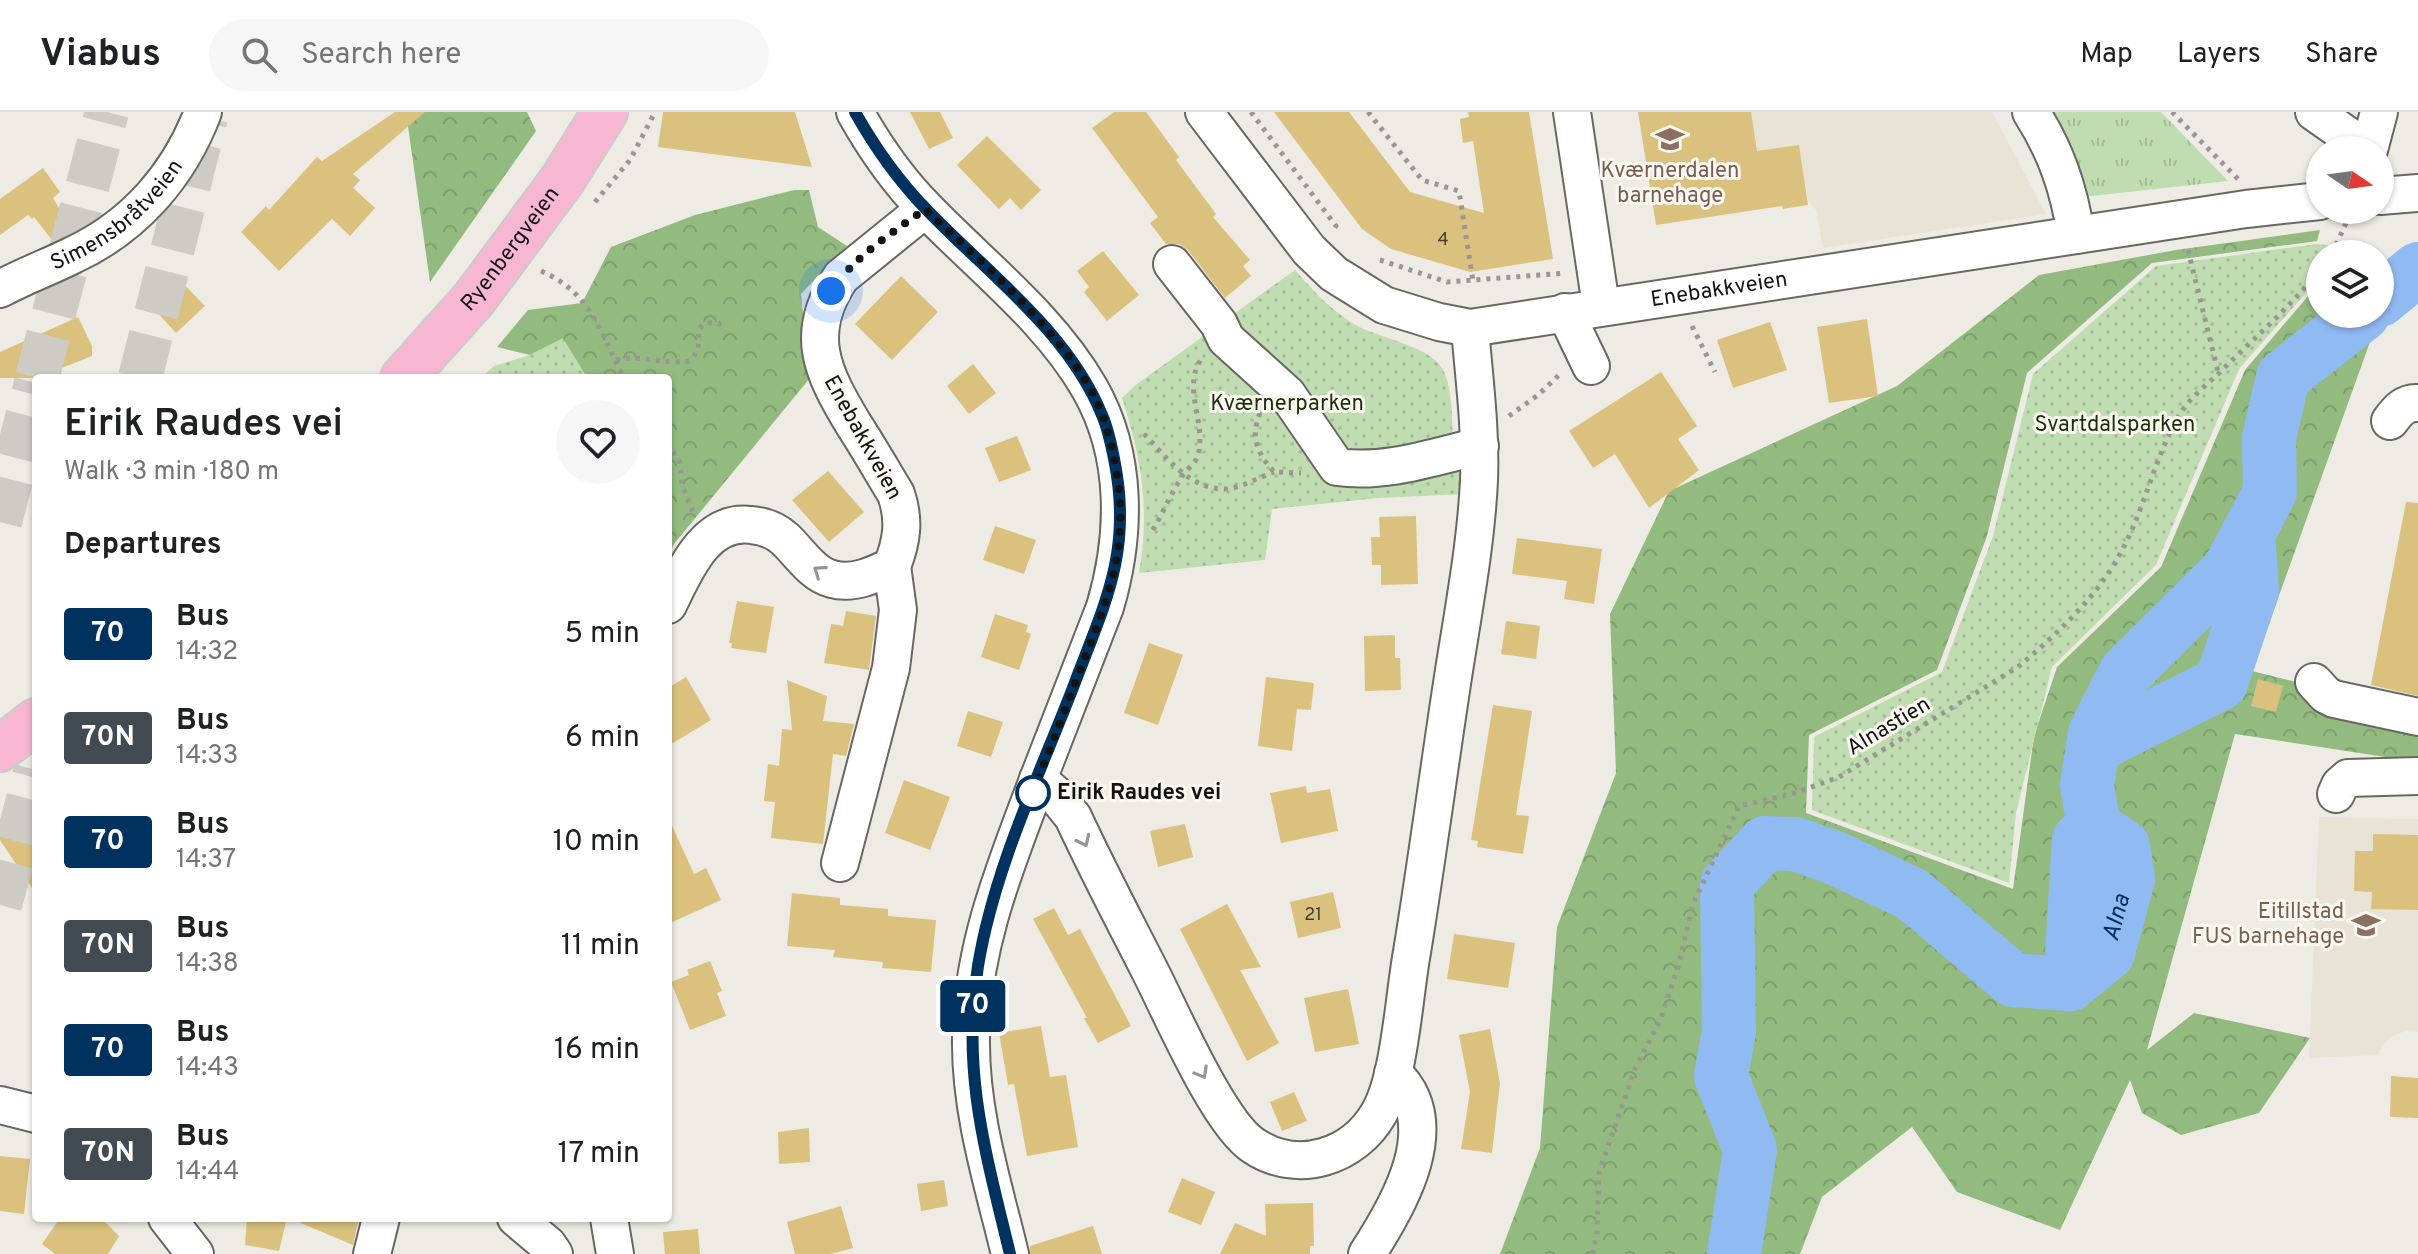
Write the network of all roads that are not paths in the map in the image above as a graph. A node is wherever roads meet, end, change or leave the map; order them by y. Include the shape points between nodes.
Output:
1 (203, 112) edge
2 (605, 112) edge
3 (855, 112) edge
4 (1204, 112) edge
5 (1572, 112) edge
6 (2031, 112) edge
7 (2314, 112) edge
8 (2379, 112) edge
9 (2348, 136) edge
10 (2371, 136) edge
11 (2418, 193) edge
12 (2394, 195) edge
13 (925, 209) junction
14 (2306, 210) edge
15 (2076, 235) junction
16 (1172, 264) dead end
17 (0, 289) edge
18 (1601, 306) junction
19 (1565, 312) junction
20 (1470, 328) junction
21 (1587, 358) road end
22 (407, 374) edge
23 (1491, 435) junction
24 (892, 566) junction
25 (672, 597) edge
26 (2314, 682) dead end
27 (2418, 717) edge
28 (32, 724) edge
29 (0, 749) edge
30 (2418, 776) edge
31 (1038, 779) junction
32 (2336, 794) dead end
33 (840, 863) dead end
34 (1393, 1073) junction
35 (0, 1105) edge
36 (32, 1113) edge
37 (170, 1222) edge
38 (380, 1222) edge
39 (521, 1222) edge
40 (610, 1222) edge
41 (195, 1254) edge
42 (372, 1254) edge
43 (554, 1254) edge
44 (615, 1254) edge
45 (1010, 1254) edge
46 (1367, 1254) edge

1 - 17 street, Simensbråtveien via 178,163 139,212 87,248
2 - 22 main road, Ryenbergveien via 563,179 474,299
3 - 13 street
4 - 20 street, Enebakkveien via 1309,250 1334,274 1384,305
5 - 18 street
6 - 15 street via 2060,168
7 - 9 street
8 - 10 street
11 - 12 street
13 - 24 street, Enebakkveien via 841,277 820,322 823,366 833,390 901,509 901,537
13 - 31 street via 1053,338 1090,388 1110,438 1121,520 1114,576
14 - 15 street, Enebakkveien via 2246,209
15 - 18 street, Enebakkveien
16 - 23 street via 1226,339 1287,394 1337,467 1383,469
18 - 19 street, Enebakkveien
19 - 20 street, Enebakkveien
19 - 21 street
20 - 23 street
23 - 34 street via 1479,483 1477,577
24 -> 25 street via 859,580 832,579 772,530 733,524 693,558
24 - 33 street via 898,610 891,668
26 - 27 street via 2334,699
28 - 29 main road
30 - 32 street via 2348,778
31 -> 34 street via 1073,817 1182,1036 1232,1125 1253,1146 1299,1159 1347,1149 1380,1112
31 - 45 street via 986,928 971,1039 979,1125
34 - 46 street via 1415,1111 1412,1171 1393,1216
35 - 36 street
37 - 41 street
38 - 42 street
39 - 43 street
40 - 44 street

